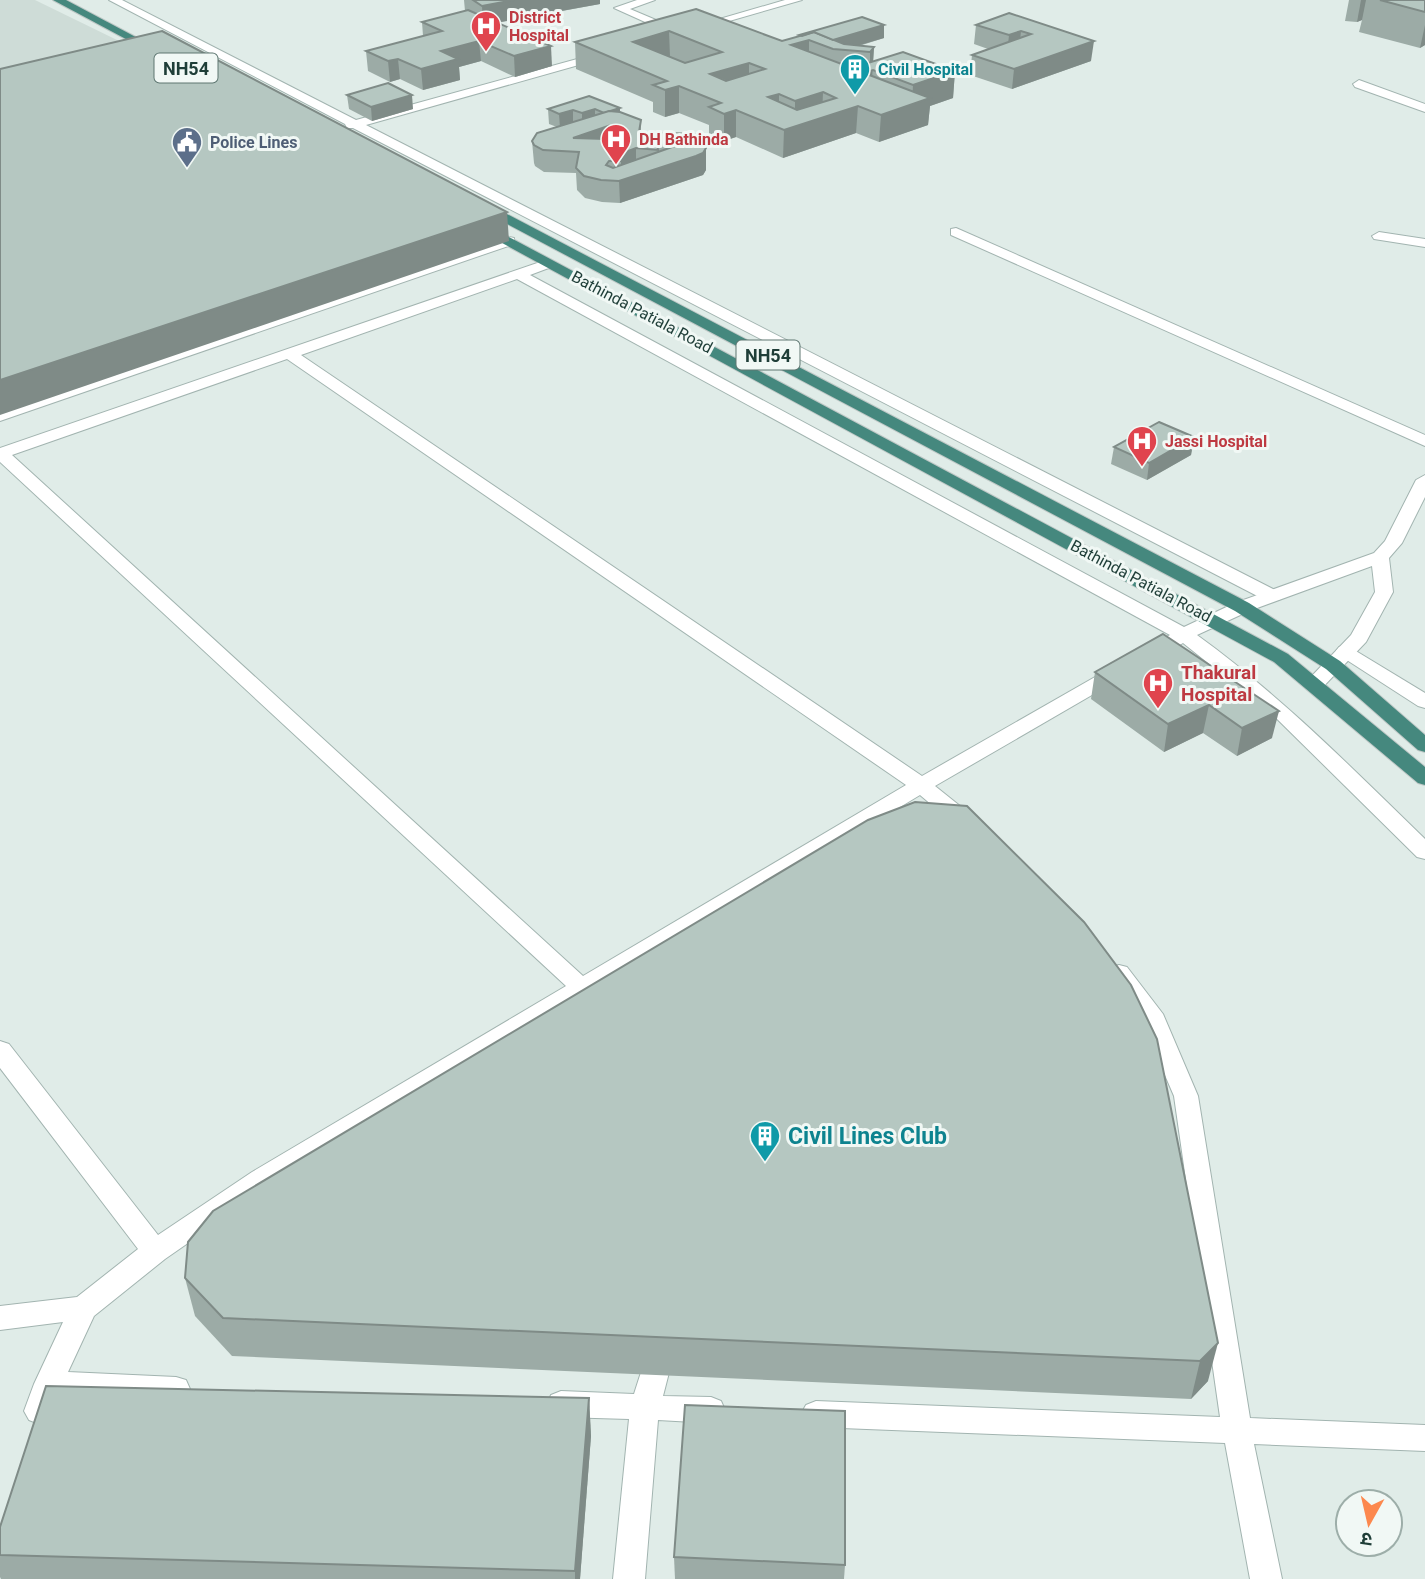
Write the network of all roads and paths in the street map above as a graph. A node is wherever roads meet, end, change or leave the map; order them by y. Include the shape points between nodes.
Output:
1 (58, 0) edge
2 (104, 0) edge
3 (650, 0) edge
4 (797, 0) edge
5 (614, 4) edge
6 (124, 19) junction
7 (106, 24) junction
8 (678, 33) junction
9 (653, 40) edge
10 (617, 51) edge
11 (167, 57) edge
12 (1359, 84) dead end
13 (1425, 108) edge
14 (356, 124) junction
15 (335, 130) junction
16 (472, 221) edge
17 (956, 232) dead end
18 (1379, 236) dead end
19 (509, 241) junction
20 (1425, 243) edge
21 (475, 252) junction
22 (542, 259) junction
23 (492, 262) dead end
24 (518, 274) junction
25 (288, 353) junction
26 (0, 416) edge
27 (0, 440) edge
28 (1425, 441) edge
29 (0, 454) edge
30 (1425, 481) edge
31 (1380, 557) junction
32 (1272, 596) junction
33 (1242, 607) junction
34 (1212, 619) junction
35 (1184, 635) junction
36 (1340, 658) junction
37 (1314, 685) junction
38 (1425, 702) edge
39 (1425, 746) edge
40 (1425, 778) edge
41 (921, 785) junction
42 (981, 834) edge
43 (1425, 852) edge
44 (1102, 952) edge
45 (583, 987) junction
46 (601, 1007) edge
47 (0, 1050) edge
48 (155, 1251) junction
49 (84, 1308) junction
50 (0, 1318) edge
51 (666, 1329) edge
52 (48, 1384) junction
53 (201, 1390) edge
54 (534, 1403) edge
55 (645, 1408) junction
56 (741, 1411) edge
57 (783, 1413) edge
58 (1237, 1431) junction
59 (31, 1436) edge
60 (1425, 1438) edge
61 (629, 1579) edge
62 (1266, 1579) edge

1 - 7 highway, NH54
2 - 6 highway, NH54
2 - 14 street
3 - 5 street
4 - 8 street
5 - 8 street
6 - 7 highway
6 - 15 highway, NH54
7 - 11 highway, NH54
8 - 9 street
10 - 14 street
12 - 13 street
14 - 15 street
14 - 32 street
15 - 33 highway, NH54
16 - 19 highway, Bathinda Patiala Road / NH54
17 - 28 street
18 - 20 street
19 - 21 street
19 - 22 highway, Bathinda Patiala Road / NH54
21 - 23 street
21 - 26 street
22 - 24 street
22 - 27 street
22 - 34 highway, Bathinda Patiala Road / NH54
24 - 25 street
24 - 35 street
25 - 29 street
25 - 41 street
29 - 45 street
30 - 31 street via 1393,543
31 - 32 street
31 - 36 street via 1384,592 1359,638
32 - 33 street
33 - 34 street
33 - 36 highway, NH54
34 - 35 street
34 - 37 highway, Bathinda Patiala Road / NH54 via 1281,659
35 - 41 street
35 - 43 street via 1270,701
36 - 37 street
36 - 38 street
36 - 39 highway, NH54
37 - 40 highway, Bathinda Patiala Road / NH54
41 - 42 street
41 - 45 street
44 - 58 street via 1151,1014 1186,1096
45 - 46 street
45 - 48 street via 261,1179
47 - 48 street
48 - 49 street
49 - 50 street
49 - 52 street
51 - 55 street
52 - 53 street
52 - 59 street
54 - 55 street
55 - 56 street
55 - 61 street
57 - 58 street
58 - 60 street
58 - 62 street

